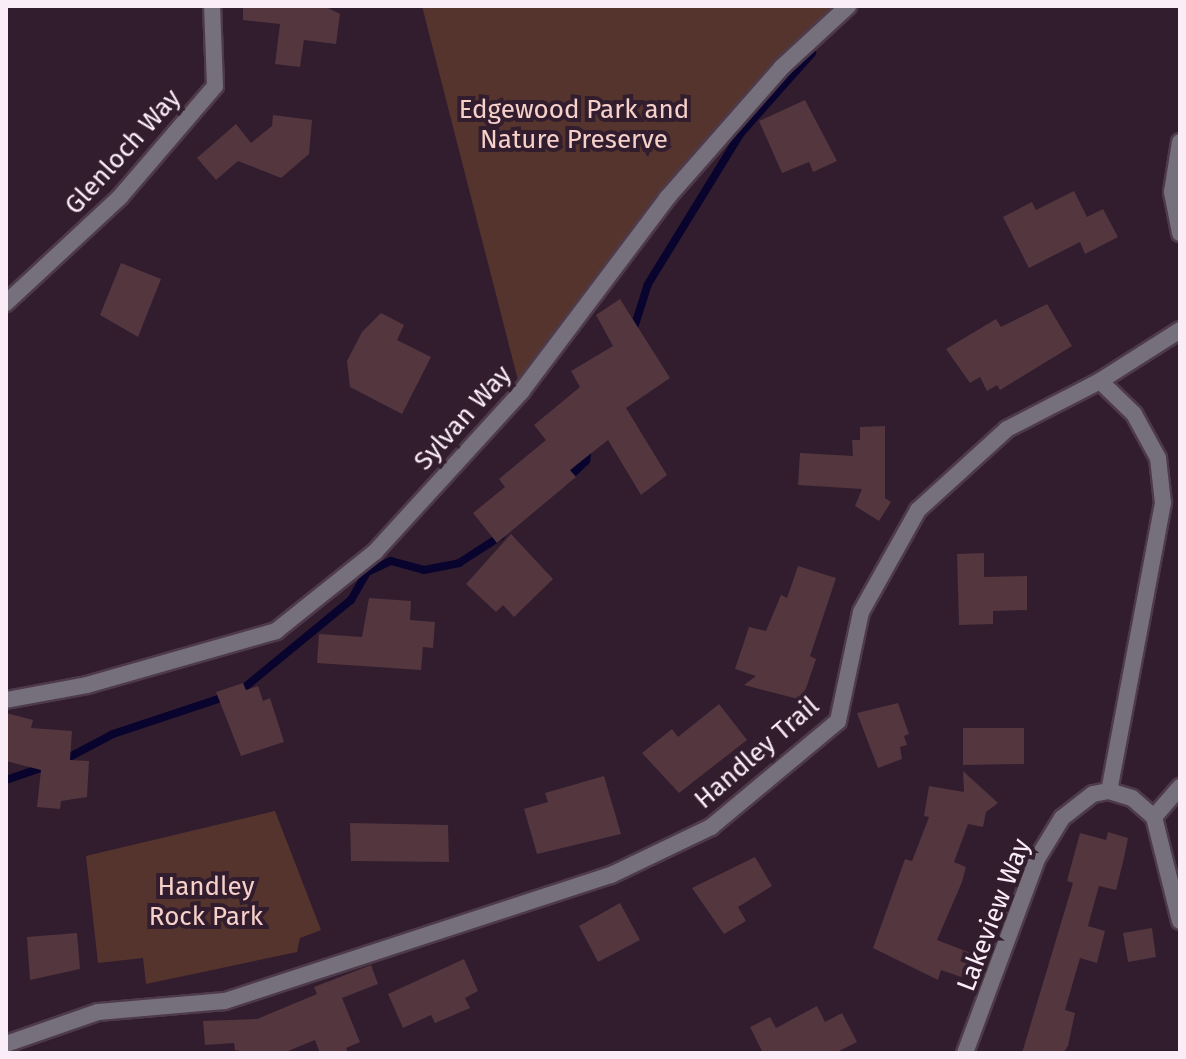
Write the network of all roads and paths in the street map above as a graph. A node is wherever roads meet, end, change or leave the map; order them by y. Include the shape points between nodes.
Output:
1 (212, 6) edge
2 (848, 6) edge
3 (1180, 142) edge
4 (1180, 233) edge
5 (6, 303) edge
6 (1180, 330) edge
7 (1100, 381) junction
8 (6, 700) edge
9 (1180, 787) edge
10 (1109, 791) junction
11 (1154, 817) junction
12 (1180, 921) edge
13 (6, 1044) edge
14 (965, 1053) edge

1 - 5 street, Glenloch Way via 215,86 120,197
2 - 8 street, Sylvan Way via 782,67 667,198 521,392 375,552 276,631 87,685
3 - 4 street via 1172,192
6 - 7 street, Handley Trail
7 - 10 street via 1134,414 1158,458 1163,503
7 - 13 street, Handley Trail via 1007,429 918,510 861,612 838,721 711,827 611,875 225,1001 98,1012
9 - 11 street
10 - 11 street via 1132,798
10 - 14 street, Lakeview Way via 1093,794 1062,818 1037,859
11 - 12 street

